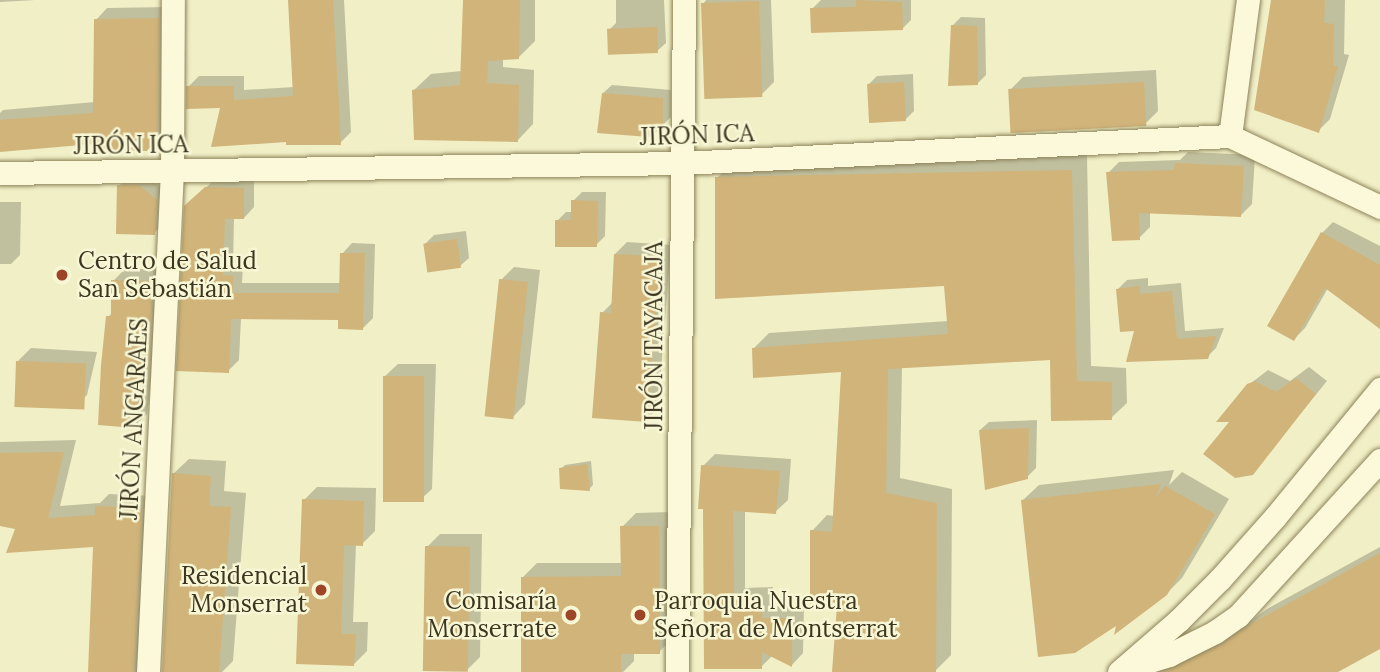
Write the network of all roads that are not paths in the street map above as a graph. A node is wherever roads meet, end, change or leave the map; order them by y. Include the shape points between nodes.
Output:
1 (173, 0) edge
2 (684, 0) edge
3 (1248, 0) edge
4 (1230, 136) junction
5 (681, 163) junction
6 (172, 170) junction
7 (0, 173) edge
8 (1380, 207) edge
9 (1380, 389) edge
10 (1380, 460) edge
11 (1123, 670) edge
12 (148, 672) edge
13 (677, 672) edge

1 - 6 street, JIRÓN ANGARAES
2 - 5 street, JIRÓN TAYACAJA
3 - 4 street
4 - 5 street, JIRÓN ICA
4 - 8 street, JIRÓN ICA
5 - 6 street, JIRÓN ICA
5 - 13 street, JIRÓN TAYACAJA
6 - 7 street, JIRÓN ICA
6 - 12 street, JIRÓN ANGARAES
9 - 11 street via 1253,542 1180,620
10 - 11 street via 1238,616 1169,655

